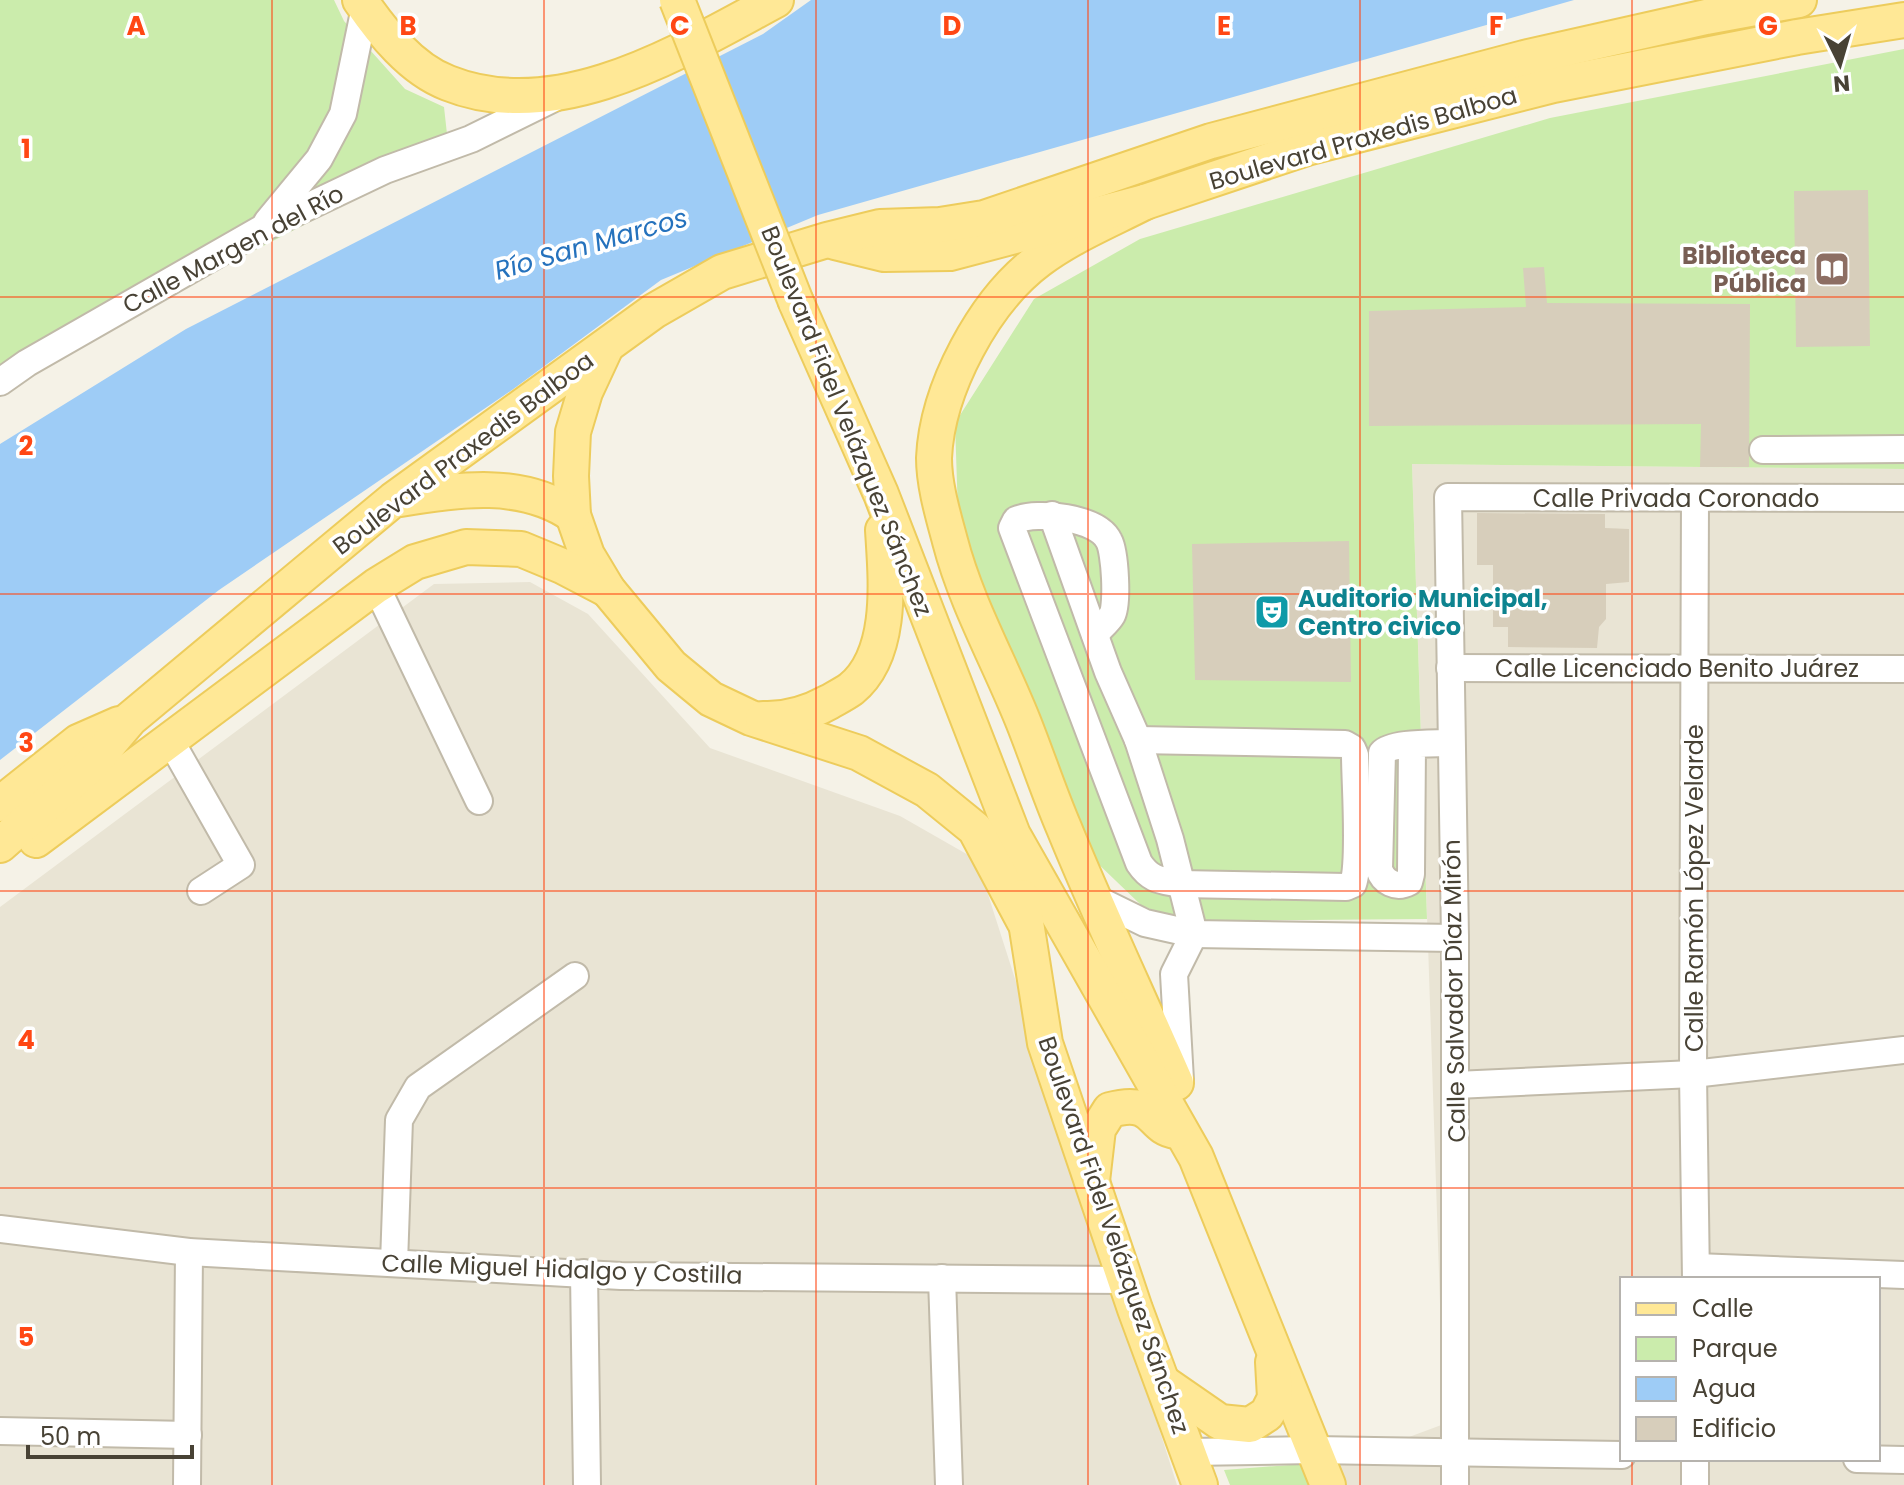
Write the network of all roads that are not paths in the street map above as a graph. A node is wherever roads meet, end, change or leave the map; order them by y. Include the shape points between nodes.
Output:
1 (677, 0) edge
2 (776, 0) edge
3 (1799, 0) edge
4 (363, 4) edge
5 (1904, 20) edge
6 (1681, 23) junction
7 (1689, 58) junction
8 (563, 94) junction
9 (1145, 202) junction
10 (263, 228) junction
11 (827, 240) junction
12 (607, 345) junction
13 (0, 356) edge
14 (27, 363) junction
15 (0, 382) edge
16 (1904, 449) edge
17 (1763, 450) dead end
18 (881, 494) junction
19 (1448, 497) joint
20 (1695, 498) junction
21 (1904, 498) edge
22 (393, 500) junction
23 (573, 515) junction
24 (1052, 515) junction
25 (376, 586) junction
26 (608, 590) junction
27 (1095, 634) junction
28 (1450, 668) junction
29 (1696, 668) junction
30 (1904, 669) edge
31 (751, 718) junction
32 (130, 719) junction
33 (170, 740) junction
34 (1138, 740) junction
35 (1451, 743) junction
36 (1412, 746) dead end
37 (479, 801) dead end
38 (0, 804) edge
39 (1016, 841) junction
40 (0, 845) edge
41 (0, 867) edge
42 (1181, 884) junction
43 (201, 891) dead end
44 (1094, 898) junction
45 (1024, 921) junction
46 (1194, 934) junction
47 (1455, 938) junction
48 (575, 976) dead end
49 (1904, 1050) edge
50 (1693, 1074) junction
51 (1456, 1085) junction
52 (1180, 1092) junction
53 (1180, 1132) junction
54 (1092, 1181) junction
55 (0, 1229) edge
56 (189, 1252) junction
57 (394, 1263) junction
58 (584, 1273) junction
59 (1696, 1273) edge
60 (1904, 1275) edge
61 (942, 1278) junction
62 (1125, 1280) junction
63 (1272, 1343) junction
64 (1165, 1384) junction
65 (0, 1431) edge
66 (188, 1435) junction
67 (1314, 1450) junction
68 (1189, 1452) junction
69 (1455, 1452) junction
70 (1620, 1455) edge
71 (1880, 1459) edge
72 (1904, 1460) edge
73 (1695, 1461) edge
74 (187, 1485) edge
75 (587, 1485) edge
76 (949, 1485) edge
77 (1200, 1485) edge
78 (1328, 1485) edge
79 (1455, 1485) edge
80 (1695, 1485) edge

1 - 18 main road, Boulevard Fidel Velázquez Sánchez, bridge via 796,302
2 - 8 main road via 648,66
3 - 6 main road, Boulevard Praxedis Balboa
4 - 8 main road via 412,60 447,83 505,98
4 - 10 street via 343,114 319,159
5 - 7 main road, Boulevard Praxedis Balboa
6 - 7 main road
6 - 11 main road, Boulevard Praxedis Balboa via 1524,58 1211,141 984,218 880,227
7 - 9 main road, Boulevard Praxedis Balboa via 1553,85 1310,147
8 - 10 street, Calle Margen del Río
9 - 11 main road, Boulevard Praxedis Balboa via 950,253 884,254
9 - 44 main road via 1038,260 992,305 952,383 934,458 950,544
10 - 14 street, Calle Margen del Río
11 - 12 main road, Boulevard Praxedis Balboa via 722,272
12 - 22 main road, Boulevard Praxedis Balboa
12 - 23 main road via 573,432
13 - 14 street
14 - 15 street, Calle Margen del Río
16 - 17 street
18 - 31 main road via 887,586 883,628 869,667 851,689 816,709 780,720
18 - 39 main road, Boulevard Fidel Velázquez Sánchez
19 - 20 street, Calle Privada Coronado
19 - 28 street, Calle Salvador Díaz Mirón
20 - 21 street, Calle Privada Coronado
20 - 29 street, Calle Ramón López Velarde
22 - 23 main road via 488,489 554,502
22 - 32 main road, Boulevard Praxedis Balboa
23 - 26 main road via 587,555
24 - 27 street
24 - 27 street via 1087,524 1109,541 1116,592 1113,614
24 - 42 street via 1025,516 1012,528 1139,863 1147,875
25 - 26 main road via 415,562 466,547 521,549
25 - 33 main road
25 - 37 street
26 - 31 main road via 671,666 711,699
27 - 34 street
28 - 29 street, Calle Licenciado Benito Juárez
28 - 35 street, Calle Salvador Díaz Mirón
29 - 30 street, Calle Licenciado Benito Juárez
29 - 50 street, Calle Ramón López Velarde
31 - 45 main road via 859,753 927,790 975,829
32 - 38 main road, Boulevard Praxedis Balboa via 78,742
32 - 40 main road, Boulevard Praxedis Balboa via 91,765
33 - 41 main road
33 - 43 street via 241,865
34 - 42 street
34 - 42 street via 1345,744 1355,755 1353,884
35 - 36 street
35 - 47 street, Calle Salvador Díaz Mirón
39 - 45 main road, Boulevard Fidel Velázquez Sánchez
39 - 53 main road, Boulevard Fidel Velázquez Sánchez
42 - 46 street
44 - 46 street via 1145,923
44 - 52 main road
45 - 54 main road, Boulevard Fidel Velázquez Sánchez via 1045,1043
46 - 47 street
46 - 52 street via 1174,974
47 - 51 street, Calle Salvador Díaz Mirón
48 - 57 street via 418,1087 399,1120
49 - 50 street
50 - 51 street
50 - 59 street, Calle Ramón López Velarde
51 - 69 street, Calle Salvador Díaz Mirón
52 - 53 main road via 1187,1107
53 - 54 main road via 1170,1131 1147,1109 1110,1110 1098,1129
53 - 63 main road, Boulevard Fidel Velázquez Sánchez via 1196,1157
54 - 62 main road, Boulevard Fidel Velázquez Sánchez
55 - 56 street, Calle Miguel Hidalgo y Costilla
56 - 57 street, Calle Miguel Hidalgo y Costilla
56 - 66 street
57 - 58 street, Calle Miguel Hidalgo y Costilla
58 - 61 street, Calle Miguel Hidalgo y Costilla
58 - 75 street
59 - 60 street
61 - 62 street, Calle Miguel Hidalgo y Costilla
61 - 76 street
62 - 64 main road, Boulevard Fidel Velázquez Sánchez
63 - 64 main road via 1275,1398 1267,1414 1250,1425 1220,1422
63 - 67 main road, Boulevard Fidel Velázquez Sánchez
64 - 68 main road, Boulevard Fidel Velázquez Sánchez
65 - 66 street
66 - 74 street
67 - 68 street
67 - 69 street
67 - 78 main road, Boulevard Fidel Velázquez Sánchez
68 - 77 main road, Boulevard Fidel Velázquez Sánchez
69 - 70 street
69 - 79 street, Calle Salvador Díaz Mirón
71 - 72 street
73 - 80 street

